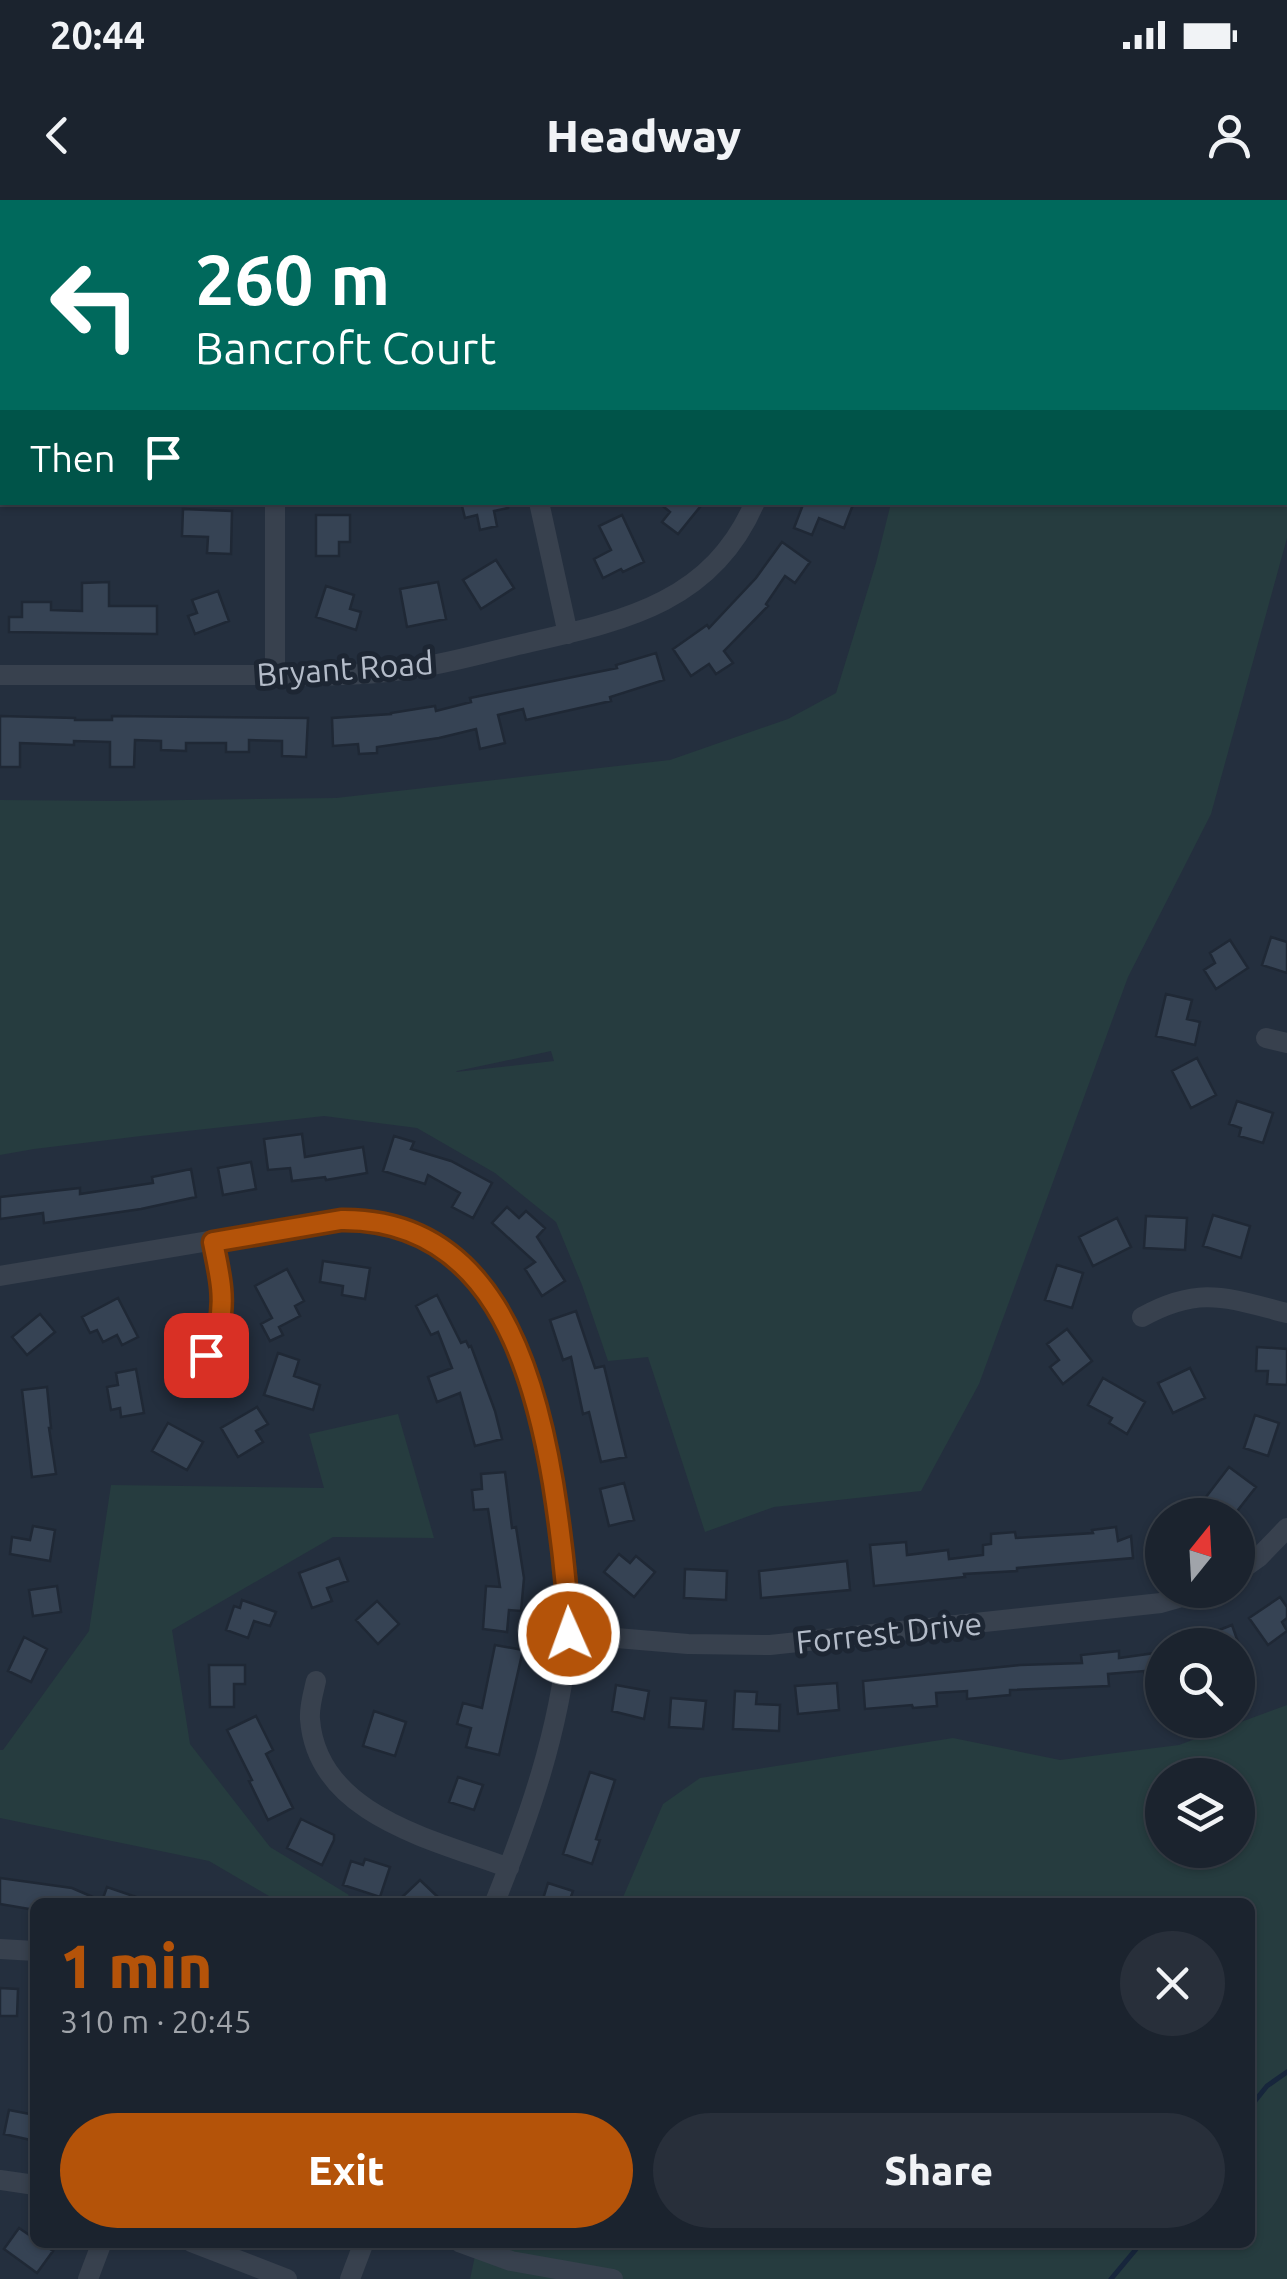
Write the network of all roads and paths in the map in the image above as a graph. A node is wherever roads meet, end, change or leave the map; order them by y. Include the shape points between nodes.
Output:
1 (275, 505) edge
2 (540, 505) edge
3 (754, 505) edge
4 (568, 634) junction
5 (0, 675) edge
6 (275, 675) junction
7 (213, 1242) junction
8 (0, 1276) edge
9 (1287, 1313) edge
10 (1142, 1317) dead end
11 (206, 1355) dead end
12 (1287, 1528) edge
13 (1255, 1560) edge
14 (1145, 1604) edge
15 (569, 1634) junction
16 (316, 1681) dead end
17 (509, 1868) junction
18 (497, 1898) edge
19 (0, 1949) edge
20 (30, 1951) edge
21 (0, 2180) edge
22 (30, 2184) edge
23 (100, 2248) edge
24 (206, 2248) edge
25 (362, 2248) edge
26 (475, 2248) edge
27 (88, 2279) edge
28 (287, 2279) edge
29 (350, 2279) edge
30 (613, 2279) edge

1 - 6 street
2 - 4 street
3 - 4 street, Bryant Road via 723,554 674,596
4 - 6 street, Bryant Road via 404,670
5 - 6 street, Bryant Road
7 - 8 street
7 - 11 street via 222,1306
7 - 15 street via 363,1219 421,1236 475,1276 507,1325 539,1413 564,1552
9 - 10 street via 1200,1296
12 - 13 street
14 - 15 street, Forrest Drive via 770,1645
15 - 17 street via 552,1741
16 - 17 street via 313,1736 327,1770 350,1796 388,1822
17 - 18 street
19 - 20 street
21 - 22 street
23 - 27 street
24 - 28 street
25 - 29 street
26 - 30 street

